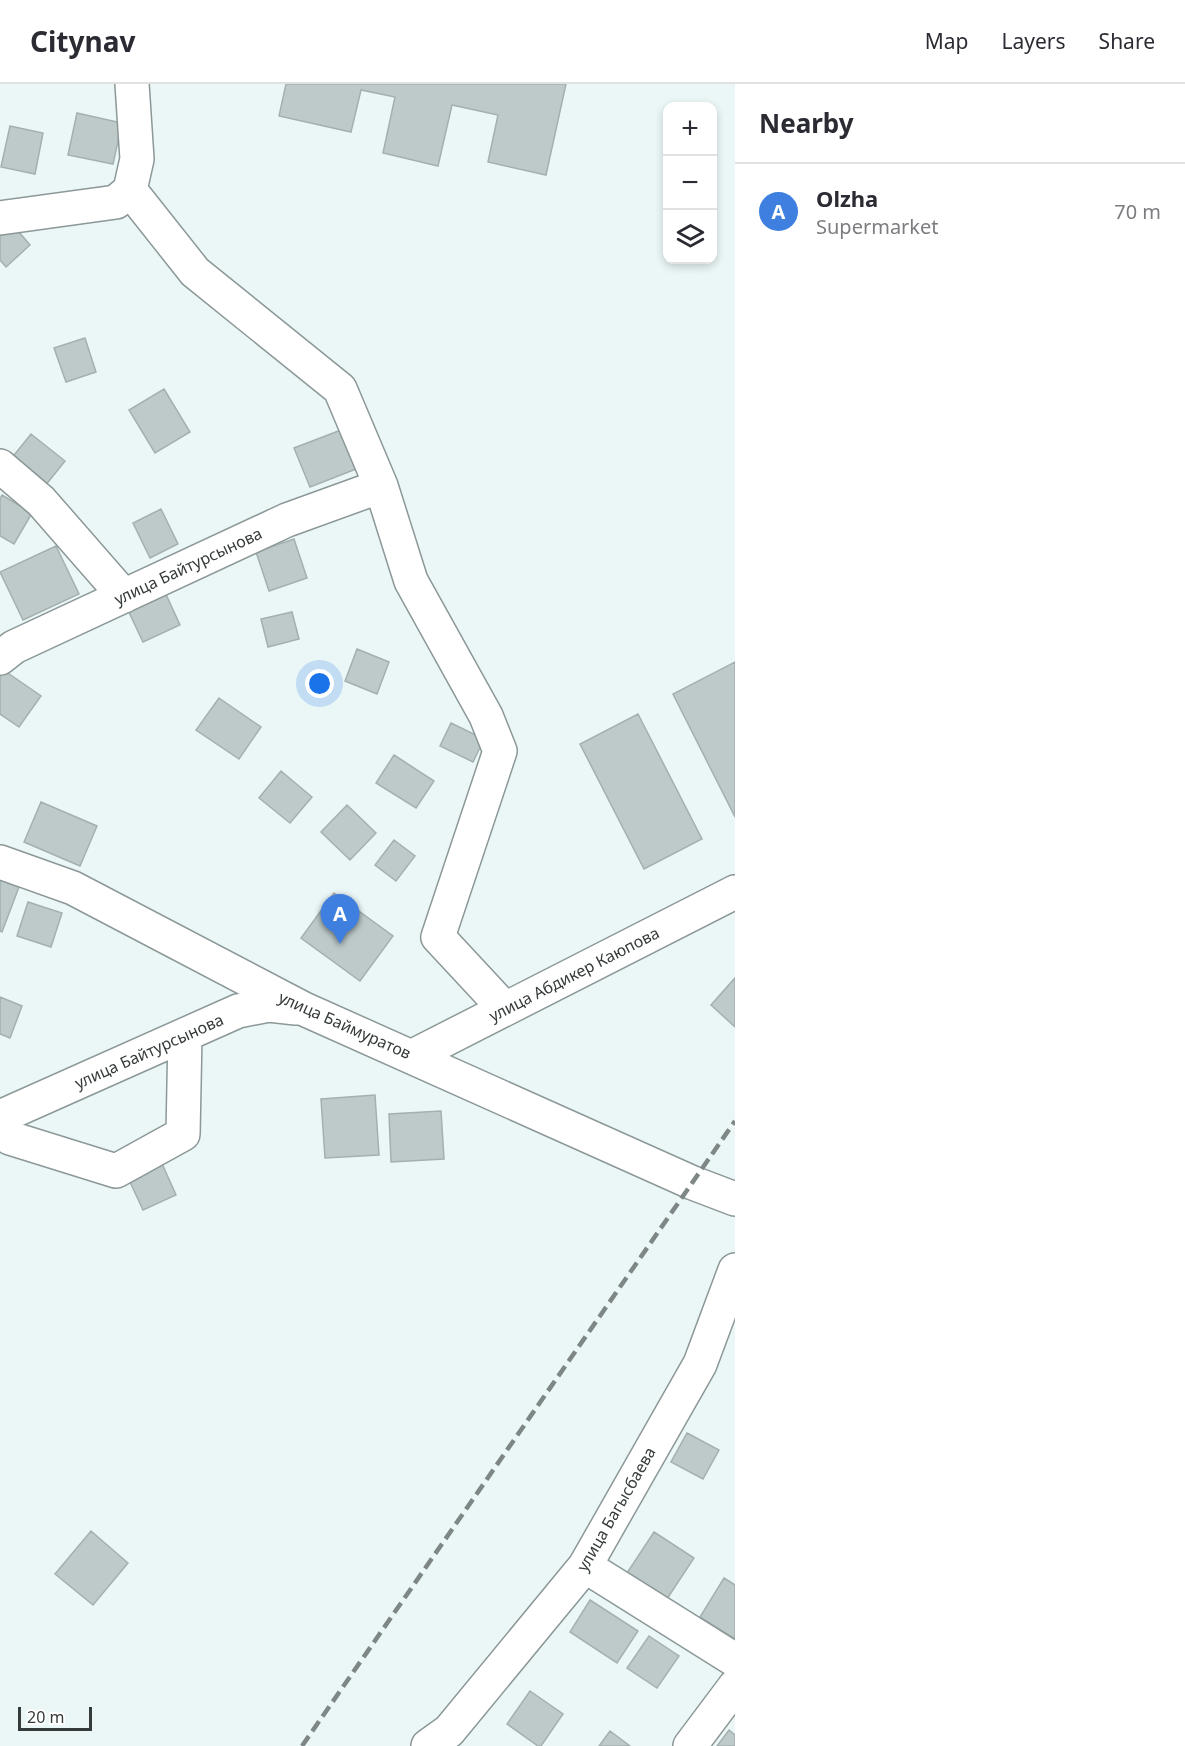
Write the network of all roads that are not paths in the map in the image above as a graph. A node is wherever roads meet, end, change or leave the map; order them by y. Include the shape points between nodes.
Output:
1 (132, 84) edge
2 (130, 190) junction
3 (0, 218) edge
4 (0, 466) edge
5 (381, 486) junction
6 (124, 596) junction
7 (0, 658) edge
8 (0, 862) edge
9 (735, 892) edge
10 (304, 1009) junction
11 (505, 1009) junction
12 (184, 1035) junction
13 (413, 1056) junction
14 (0, 1117) edge
15 (0, 1128) edge
16 (735, 1199) edge
17 (735, 1270) edge
18 (585, 1566) junction
19 (735, 1660) edge
20 (735, 1686) edge
21 (428, 1746) edge
22 (690, 1746) edge

1 - 2 street via 137,159
2 - 3 street via 116,202
2 - 5 street via 195,272 340,389
4 - 6 street via 41,501
5 - 6 street, улица Байтурсынова via 287,520
5 - 11 street via 411,581 486,716 500,752 438,937
6 - 7 street, улица Байтурсынова via 14,647
8 - 10 street, улица Баймуратов via 73,888
9 - 11 street, улица Абдикер Каюпова
10 - 12 street, улица Байтурсынова via 269,1005 238,1011
10 - 13 street, улица Баймуратов
11 - 13 street, улица Абдикер Каюпова
12 - 14 street, улица Байтурсынова
12 - 15 street via 183,1134 116,1171 10,1138
13 - 16 street, улица Баймуратов
17 - 18 street, улица Багысбаева via 700,1364
18 - 19 street
18 - 21 street, улица Багысбаева via 449,1731
20 - 22 street

